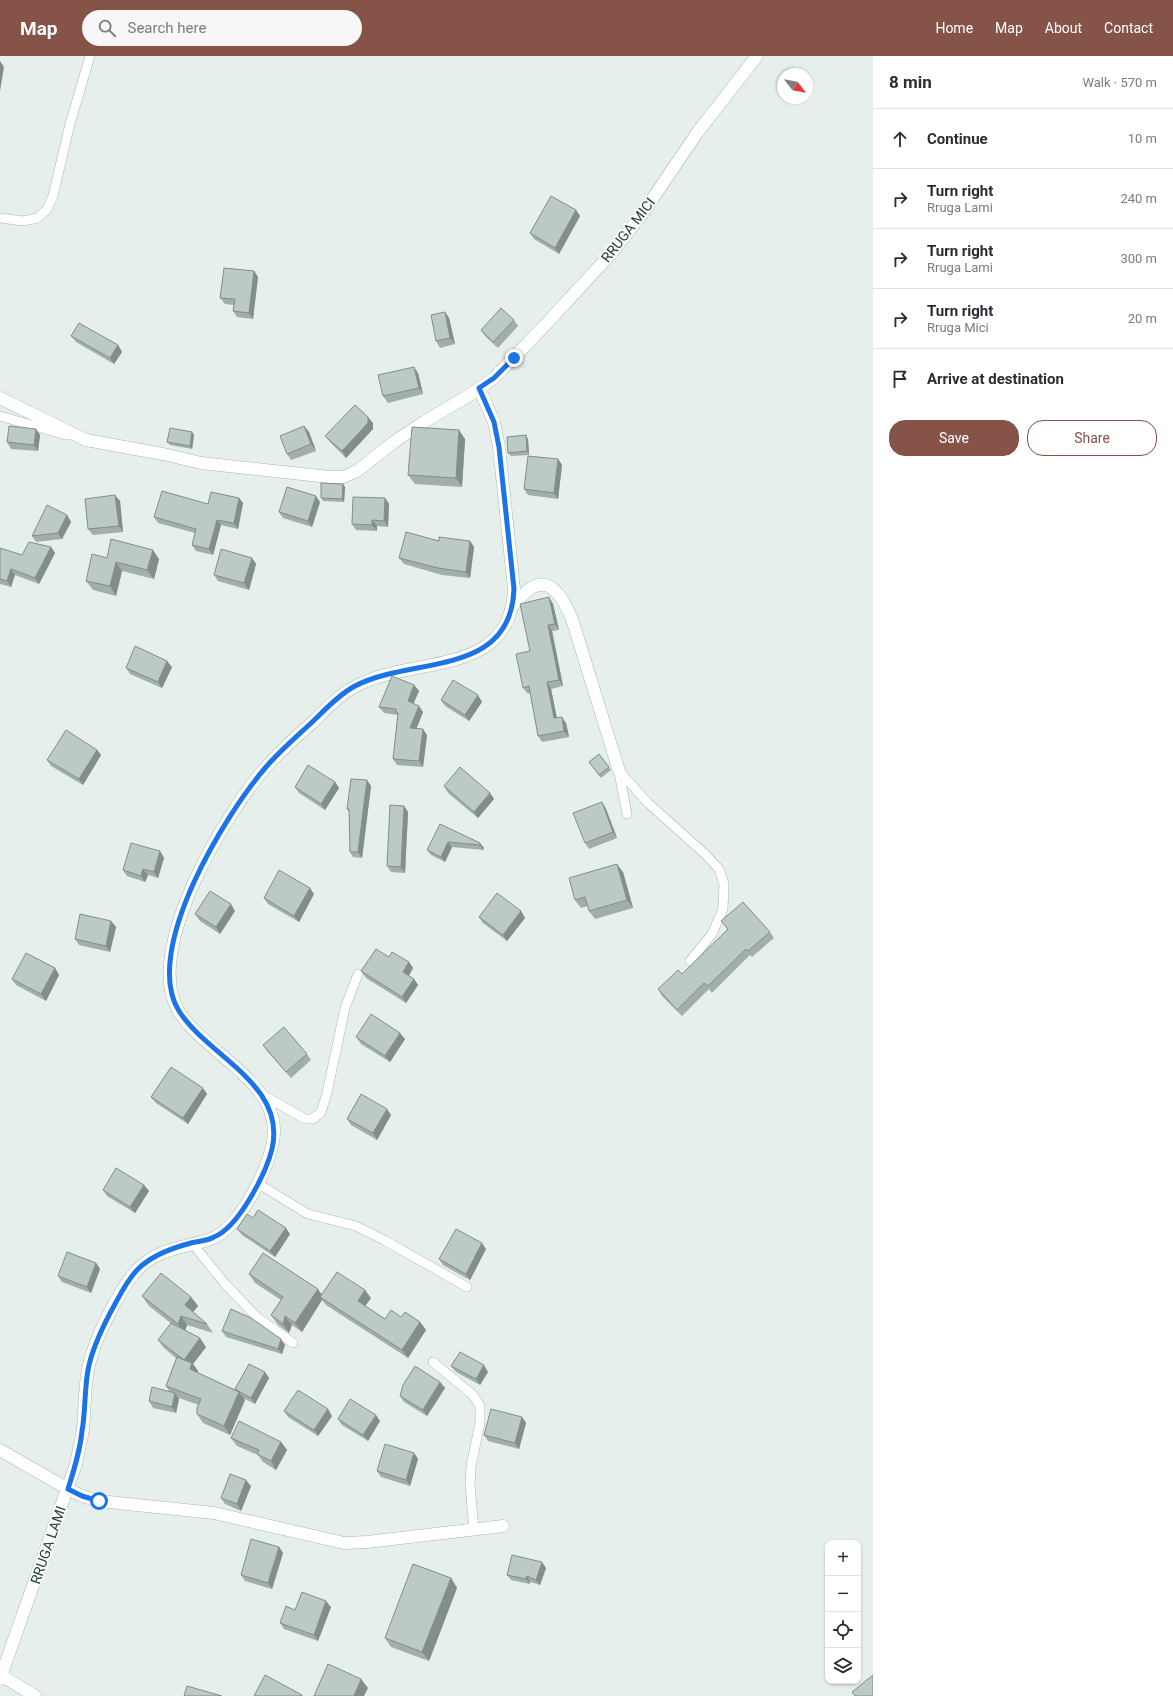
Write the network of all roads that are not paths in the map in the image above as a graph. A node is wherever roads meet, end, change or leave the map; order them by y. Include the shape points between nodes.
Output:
1 (90, 56) edge
2 (757, 56) edge
3 (0, 218) edge
4 (479, 388) junction
5 (0, 398) edge
6 (0, 416) edge
7 (86, 440) junction
8 (513, 605) junction
9 (619, 771) junction
10 (627, 814) dead end
11 (690, 961) dead end
12 (358, 974) dead end
13 (263, 1095) junction
14 (257, 1183) junction
15 (192, 1243) junction
16 (467, 1287) dead end
17 (293, 1343) dead end
18 (433, 1362) dead end
19 (0, 1450) edge
20 (68, 1489) junction
21 (503, 1526) dead end
22 (474, 1530) junction
23 (1, 1678) edge
24 (35, 1696) edge

1 - 3 lane via 53,196 47,209 38,218 24,222
2 - 4 street, RRUGA MICI via 697,133 643,213 609,256 514,358 494,378
4 - 7 street, RRUGA MICI via 394,442 357,471 343,477 201,463
4 - 8 street, RRUGA LAMI via 494,422 499,447 514,589
5 - 7 street, RRUGA MICI
6 - 7 lane
8 - 9 street via 528,590 538,585 557,591 563,598 572,619
8 - 13 street, RRUGA LAMI via 509,620 499,635 485,648 445,663 377,677 353,688 335,702 266,766 215,841 180,914 170,968 171,992 178,1010 193,1029
9 - 10 lane
9 - 11 lane via 648,803 720,869 724,884 723,909 712,934
12 - 13 lane via 345,1008 327,1093 320,1112 313,1119 305,1120
13 - 14 street, RRUGA LAMI via 272,1115 274,1132 267,1164
14 - 15 street, RRUGA LAMI via 235,1220 223,1233 211,1239
14 - 16 lane via 308,1214 356,1226 377,1236
15 - 17 lane via 226,1286 258,1318
15 - 20 street, RRUGA LAMI via 153,1257 137,1269 110,1314 97,1340 89,1365 83,1430
18 - 22 lane via 473,1395 480,1406 480,1423 470,1466
19 - 20 street
20 - 22 street via 99,1501 214,1513 344,1543
20 - 23 street, RRUGA LAMI
21 - 22 street
23 - 24 street

